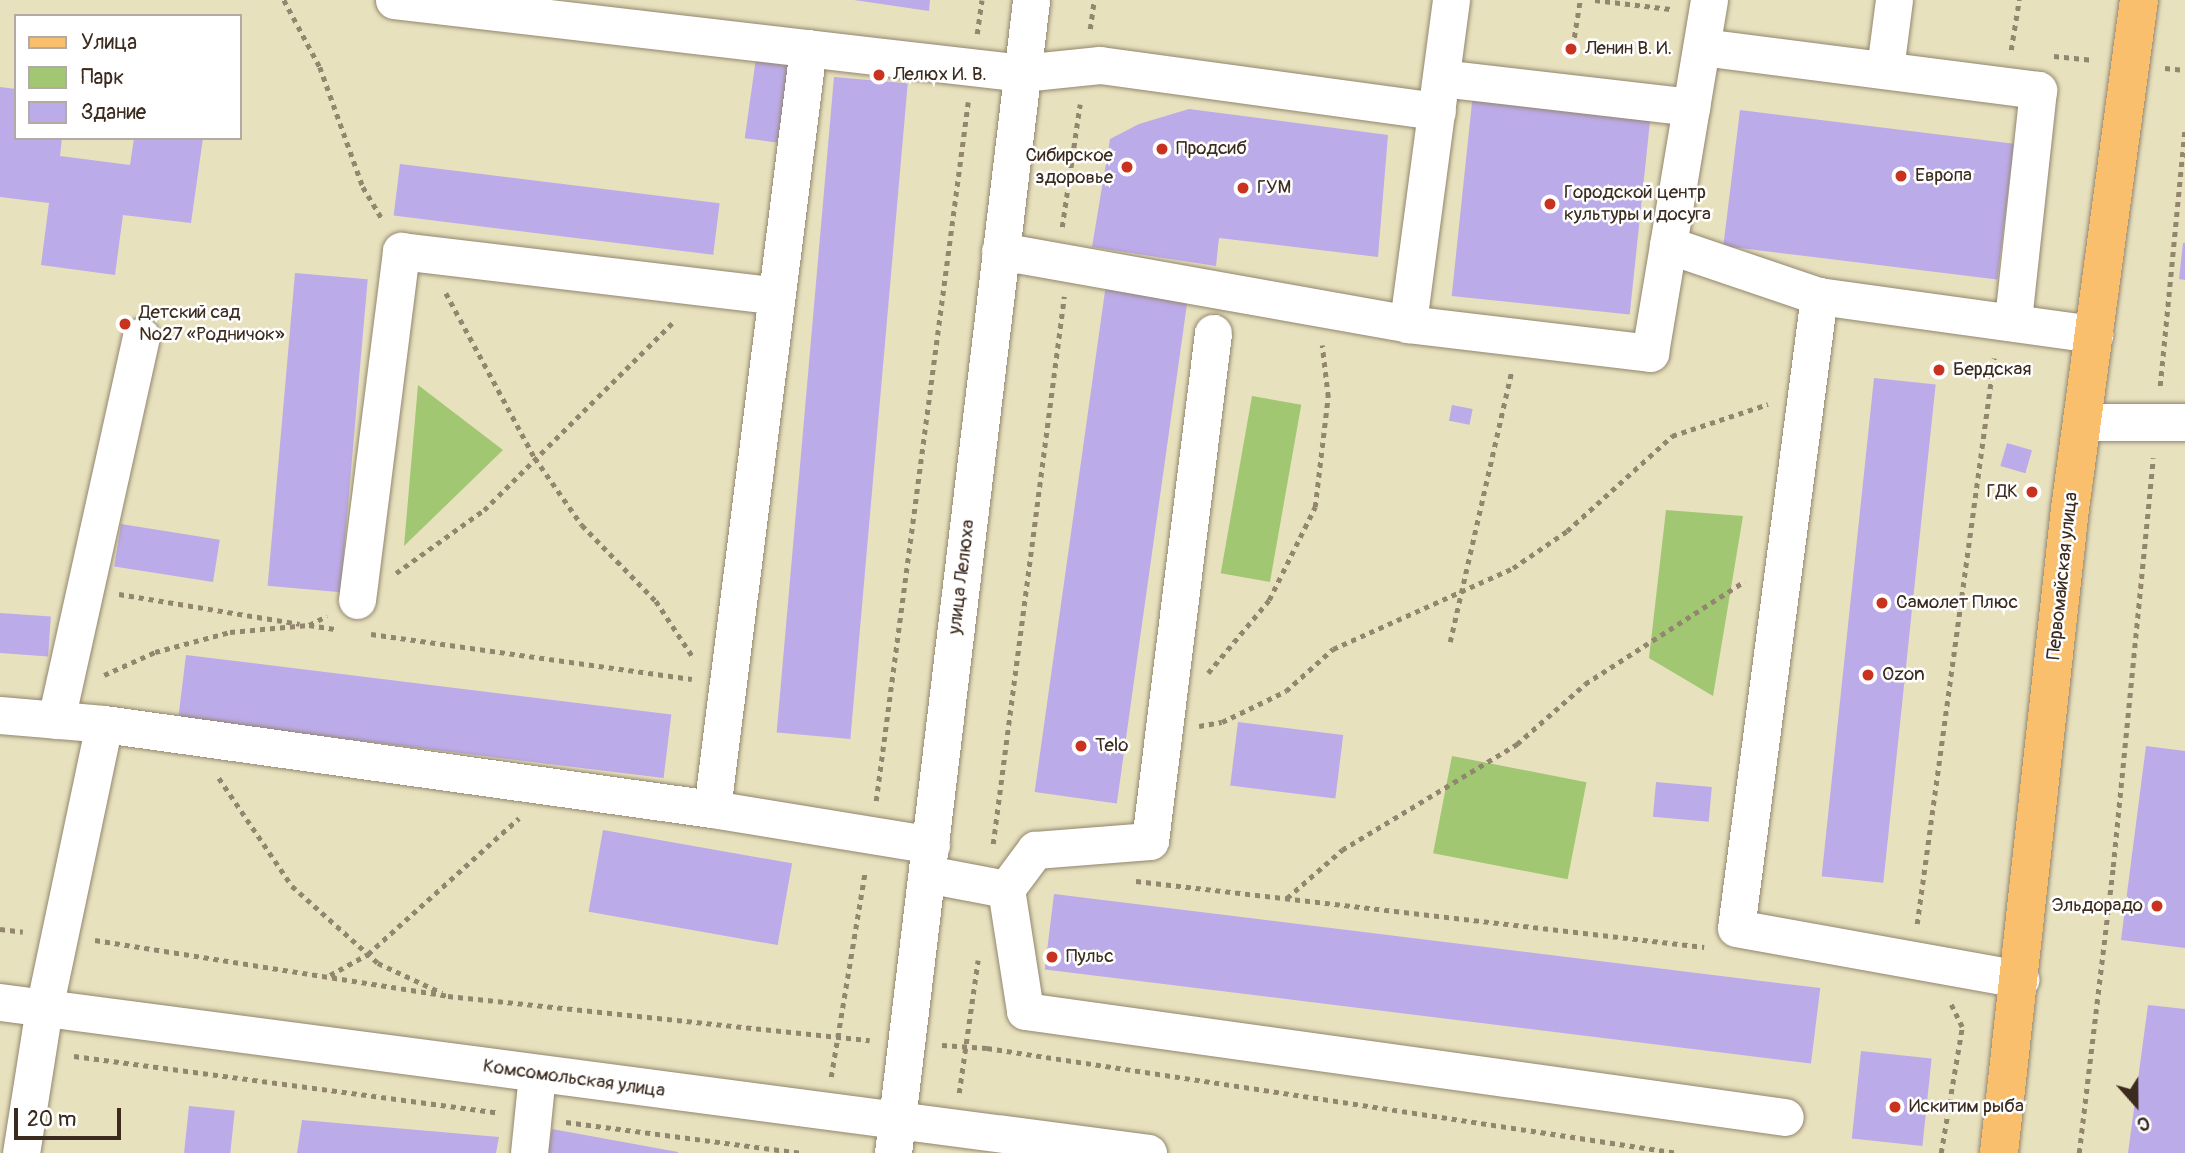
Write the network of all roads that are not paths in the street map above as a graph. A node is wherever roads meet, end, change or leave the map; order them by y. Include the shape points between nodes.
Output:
1 (394, 0) edge
2 (1031, 0) edge
3 (1451, 0) edge
4 (1709, 0) edge
5 (1894, 0) edge
6 (2139, 0) edge
7 (1702, 47) junction
8 (807, 48) junction
9 (1885, 69) junction
10 (1022, 73) junction
11 (1439, 94) junction
12 (1691, 107) junction
13 (1668, 245) junction
14 (1000, 251) junction
15 (776, 296) junction
16 (1819, 296) junction
17 (1408, 324) junction
18 (2021, 324) junction
19 (1213, 333) dead end
20 (2094, 334) junction
21 (141, 336) dead end
22 (2082, 422) junction
23 (2171, 422) edge
24 (357, 621) road end
25 (58, 708) junction
26 (0, 715) edge
27 (104, 724) junction
28 (712, 809) junction
29 (929, 860) junction
30 (996, 887) junction
31 (2021, 979) junction
32 (0, 1002) edge
33 (44, 1008) junction
34 (537, 1074) junction
35 (1785, 1118) dead end
36 (530, 1135) edge
37 (895, 1138) edge
38 (21, 1153) edge
39 (1147, 1153) edge
40 (1999, 1153) edge

1 - 8 street
2 - 10 street, улица Лелюха
3 - 11 street
4 - 7 street
5 - 9 street
6 - 20 main road, Первомайская улица
7 - 9 street
7 - 12 street
8 - 10 street
8 - 15 street
9 - 18 street via 2038,90
10 - 11 street via 1085,66
10 - 14 street, улица Лелюха
11 - 12 street via 1566,92
11 - 17 street
12 - 13 street
13 - 16 street
13 - 17 street via 1650,353
14 - 17 street
14 - 29 street, улица Лелюха
15 - 24 street via 413,253
15 - 28 street
16 - 18 street
16 - 31 street via 1736,928
18 - 20 street
19 - 30 street via 1150,841 1035,850
20 - 22 main road, Первомайская улица
21 - 25 street
22 - 23 street
22 - 31 main road, Первомайская улица
25 - 26 street
25 - 27 street
27 - 28 street
27 - 33 street
28 - 29 street via 872,835
29 - 30 street
29 - 37 street, улица Лелюха
30 - 35 street via 1024,1011
31 - 40 main road, Первомайская улица
32 - 33 street, Комсомольская улица
33 - 34 street, Комсомольская улица
33 - 38 street
34 - 36 street
34 - 37 street, Комсомольская улица via 828,1112
37 - 39 street, Комсомольская улица via 954,1128

